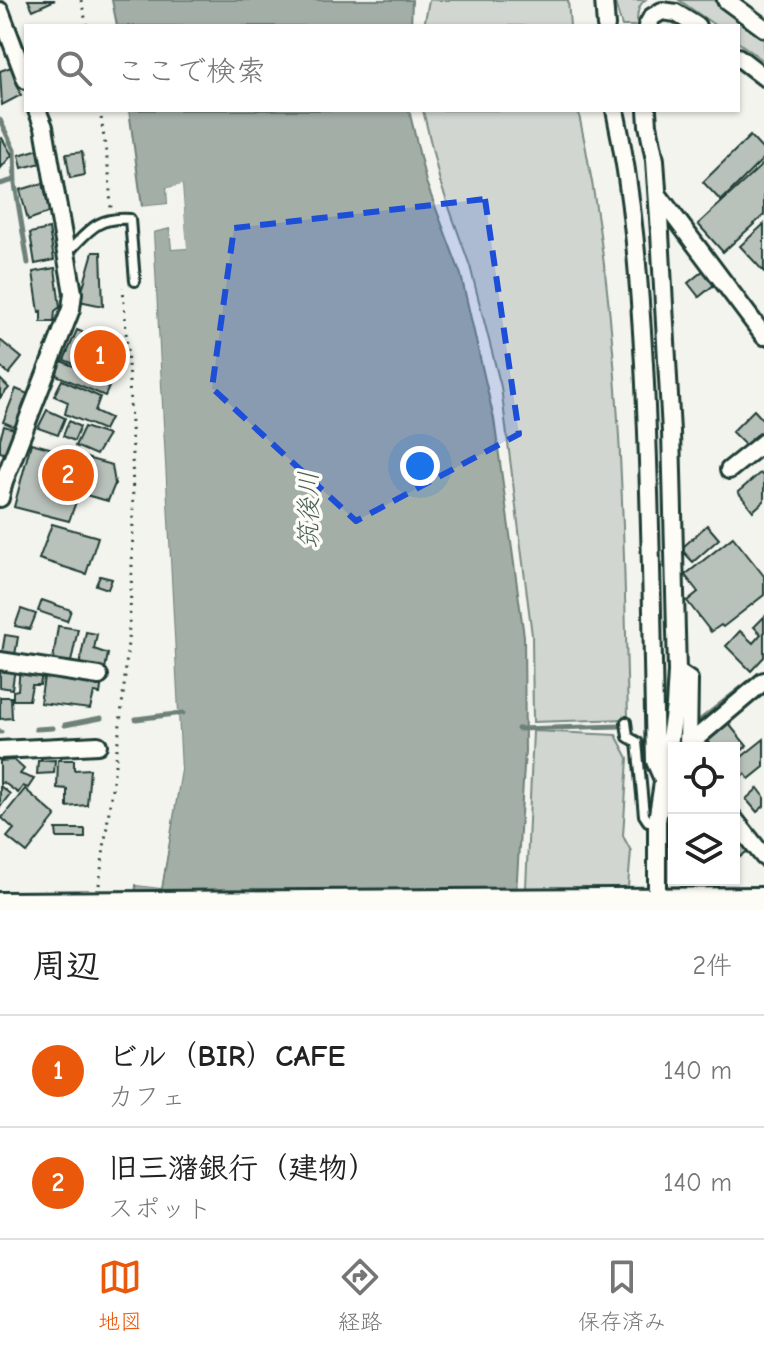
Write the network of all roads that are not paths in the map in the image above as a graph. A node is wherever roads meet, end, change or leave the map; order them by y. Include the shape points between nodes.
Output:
1 (726, 0) edge
2 (605, 2) edge
3 (0, 11) edge
4 (606, 24) edge
5 (615, 24) edge
6 (648, 24) edge
7 (694, 24) edge
8 (764, 28) edge
9 (740, 59) edge
10 (24, 75) edge
11 (764, 77) edge
12 (38, 112) edge
13 (615, 112) edge
14 (645, 115) edge
15 (658, 194) junction
16 (67, 253) junction
17 (135, 281) dead end
18 (764, 336) edge
19 (764, 442) edge
20 (729, 470) dead end
21 (2, 480) edge
22 (0, 498) edge
23 (0, 661) edge
24 (677, 672) junction
25 (99, 676) dead end
26 (764, 681) edge
27 (626, 722) dead end
28 (688, 742) edge
29 (694, 742) edge
30 (98, 745) dead end
31 (0, 750) edge
32 (663, 779) junction
33 (657, 821) junction
34 (740, 827) edge
35 (764, 857) edge
36 (764, 902) edge
37 (652, 905) edge
38 (0, 907) edge

1 - 8 street
2 - 4 street
2 - 5 street
3 - 10 street
6 - 7 street via 662,11
9 - 11 street
12 - 16 street
13 - 32 street via 640,295 655,761
14 - 15 street
15 - 18 street
15 - 24 street
16 - 17 lane via 96,223 130,219
16 - 21 street via 71,309
19 - 20 street
21 - 22 street
23 - 25 street
24 - 28 street via 689,680
24 - 32 street
26 - 29 street
27 - 33 lane via 628,737 637,742 644,815
30 - 31 street
32 - 33 street
33 - 37 street
34 - 35 street
36 - 37 highway
37 - 38 highway via 102,900

